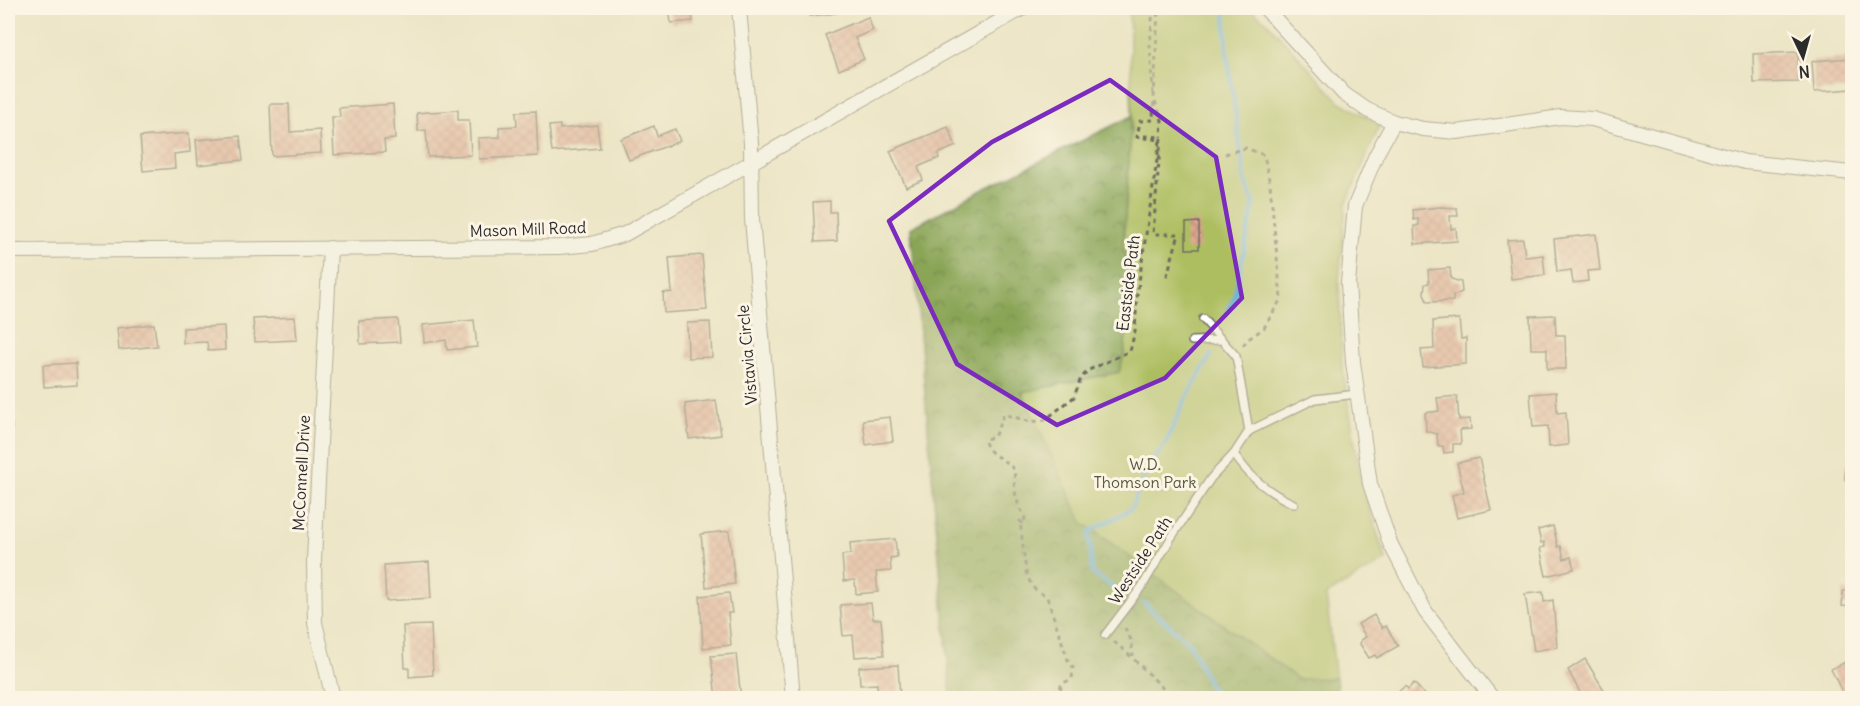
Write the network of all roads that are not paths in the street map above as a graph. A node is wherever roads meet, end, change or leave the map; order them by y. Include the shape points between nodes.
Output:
1 (739, 8) edge
2 (1023, 8) edge
3 (1265, 8) edge
4 (1394, 122) junction
5 (750, 164) junction
6 (1852, 173) edge
7 (330, 248) junction
8 (8, 251) edge
9 (1203, 319) dead end
10 (1222, 340) junction
11 (1192, 342) dead end
12 (1357, 394) junction
13 (1249, 431) junction
14 (1234, 454) junction
15 (1294, 504) dead end
16 (1105, 635) road end
17 (333, 699) edge
18 (793, 699) edge
19 (1492, 699) edge

1 - 5 street, Vistavia Circle
2 - 5 street, Mason Mill Road
3 - 4 street via 1344,94
4 - 6 street via 1457,132 1561,117 1592,119 1745,162
4 - 12 street via 1355,206 1348,283
5 - 7 street, Mason Mill Road via 625,234 592,244
5 - 18 street, Vistavia Circle
7 - 8 street, Mason Mill Road
7 - 17 street, McConnell Drive via 314,560 315,623
9 - 10 lane
10 - 11 lane
10 - 13 lane via 1236,356
12 - 13 lane via 1315,399
12 - 19 street via 1370,484 1390,543 1425,611
13 - 14 lane, Westside Path
14 - 15 lane via 1248,475
14 - 16 lane, Westside Path via 1211,478 1143,585

